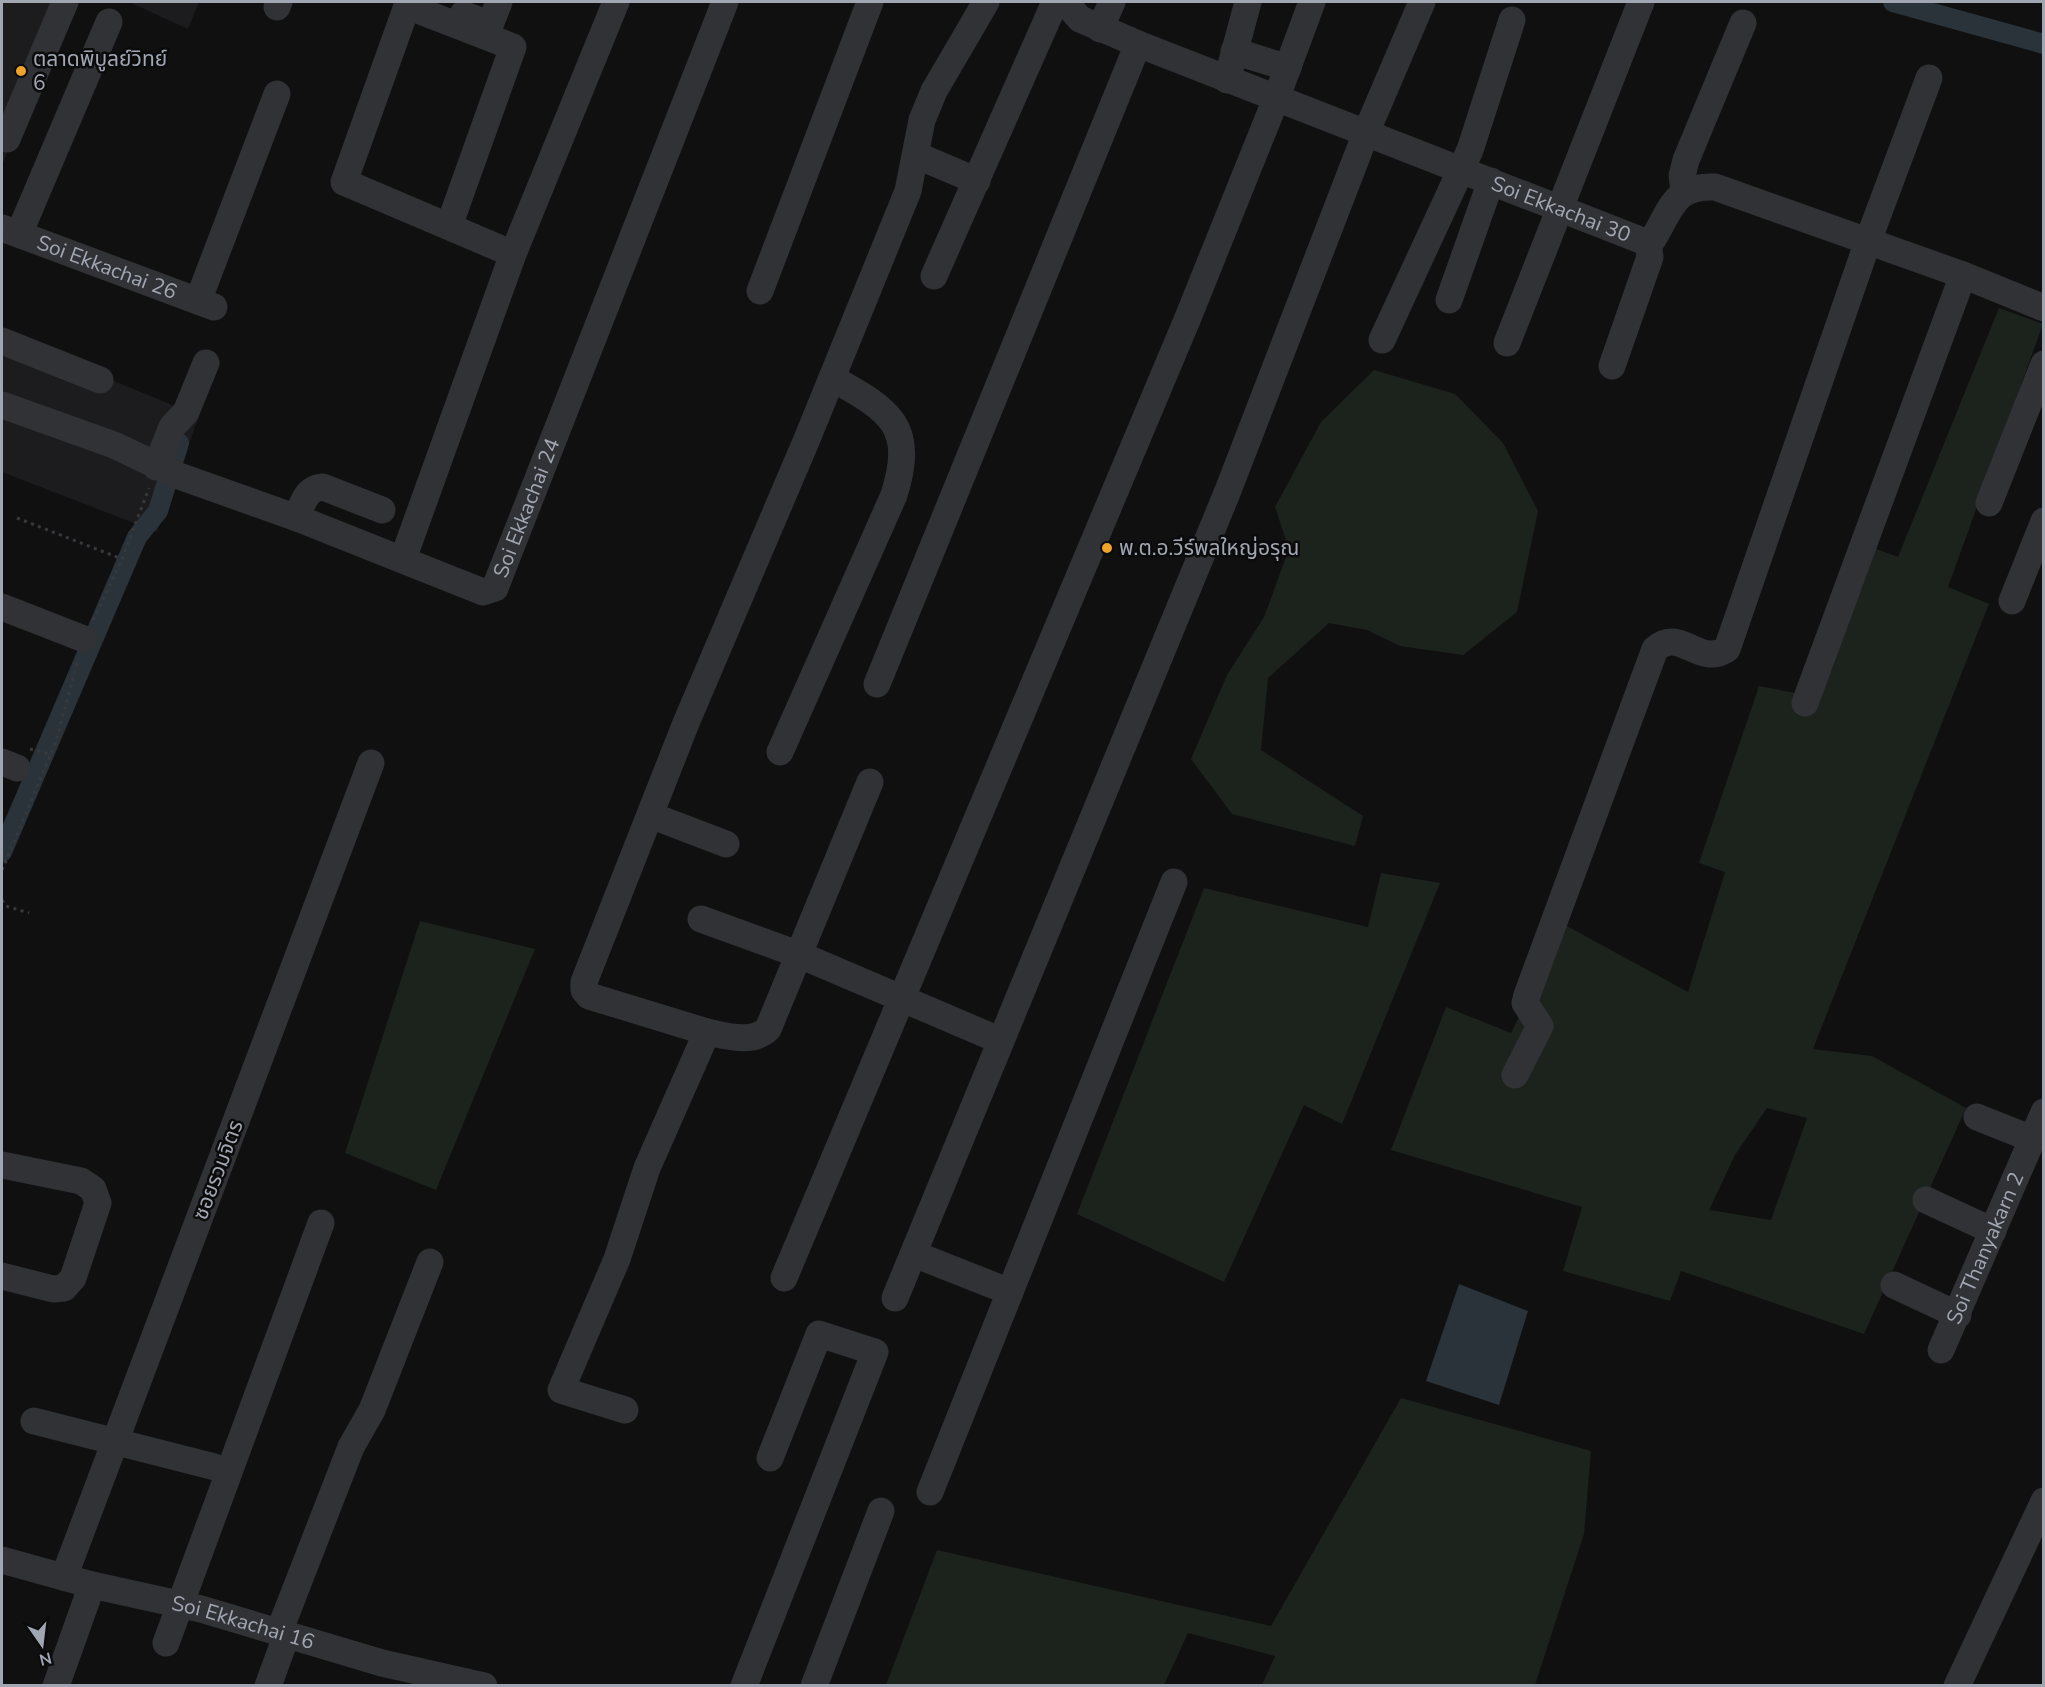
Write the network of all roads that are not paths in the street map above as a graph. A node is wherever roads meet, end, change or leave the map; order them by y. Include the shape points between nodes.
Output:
1 (65, 2) edge
2 (431, 2) edge
3 (499, 2) edge
4 (616, 2) edge
5 (725, 2) edge
6 (870, 2) edge
7 (986, 2) edge
8 (1055, 2) edge
9 (1065, 2) edge
10 (1113, 2) edge
11 (1248, 2) edge
12 (1312, 2) edge
13 (1422, 2) edge
14 (1641, 2) edge
15 (1512, 20) dead end
16 (109, 22) dead end
17 (1743, 23) dead end
18 (1101, 29) junction
19 (1138, 44) junction
20 (1234, 51) junction
21 (1288, 68) junction
22 (1929, 78) dead end
23 (1227, 80) junction
24 (277, 93) dead end
25 (1276, 99) junction
26 (1366, 134) junction
27 (2, 136) edge
28 (916, 155) junction
29 (1461, 170) junction
30 (977, 181) junction
31 (1491, 181) junction
32 (1684, 190) junction
33 (1558, 208) junction
34 (449, 226) junction
35 (10, 231) edge
36 (1868, 241) junction
37 (1648, 243) junction
38 (513, 254) junction
39 (1963, 275) junction
40 (934, 276) dead end
41 (760, 291) dead end
42 (1449, 300) dead end
43 (2043, 308) edge
44 (2, 340) edge
45 (1382, 340) dead end
46 (1507, 343) dead end
47 (206, 363) dead end
48 (2043, 364) edge
49 (1612, 366) dead end
50 (832, 378) junction
51 (100, 380) dead end
52 (2, 405) edge
53 (167, 471) junction
54 (1989, 503) dead end
55 (382, 510) dead end
56 (297, 518) junction
57 (2043, 521) edge
58 (403, 559) junction
59 (2012, 602) dead end
60 (2, 607) edge
61 (84, 639) road end
62 (877, 684) dead end
63 (1805, 703) dead end
64 (780, 752) dead end
65 (371, 763) dead end
66 (870, 782) dead end
67 (650, 815) junction
68 (726, 844) dead end
69 (1174, 882) dead end
70 (701, 919) dead end
71 (800, 954) junction
72 (902, 998) junction
73 (706, 1032) junction
74 (999, 1040) junction
75 (1515, 1075) dead end
76 (2043, 1112) edge
77 (1977, 1117) dead end
78 (2032, 1139) junction
79 (2, 1165) edge
80 (1926, 1200) dead end
81 (321, 1223) dead end
82 (1993, 1231) junction
83 (914, 1254) junction
84 (430, 1262) dead end
85 (2, 1276) edge
86 (784, 1278) dead end
87 (1894, 1285) dead end
88 (1010, 1292) junction
89 (895, 1298) dead end
90 (1958, 1315) junction
91 (1941, 1350) dead end
92 (625, 1410) dead end
93 (34, 1421) dead end
94 (115, 1443) junction
95 (770, 1458) dead end
96 (215, 1467) dead end
97 (930, 1492) dead end
98 (2043, 1501) edge
99 (881, 1511) dead end
100 (2, 1560) edge
101 (64, 1577) junction
102 (92, 1585) junction
103 (182, 1605) junction
104 (283, 1633) junction
105 (166, 1643) dead end
106 (56, 1686) edge
107 (268, 1686) edge
108 (484, 1686) edge
109 (744, 1686) edge
110 (814, 1686) edge
111 (1957, 1686) edge

1 - 27 street via 7,139
2 - 3 street via 490,25
4 - 38 street
5 - 58 street, Soi Ekkachai 24 via 495,588 483,592
6 - 41 street
7 - 28 street via 934,91 922,120
8 - 30 street
9 - 18 street, Soi Ekkachai 30 via 1080,19
10 - 18 street
11 - 20 street
12 - 21 street
13 - 26 street
14 - 33 street
15 - 29 street
16 - 35 street
17 - 32 street via 1686,160
18 - 19 street, Soi Ekkachai 30
19 - 23 street, Soi Ekkachai 30
19 - 62 street
20 - 21 street
20 - 23 street
21 - 25 street
22 - 36 street
23 - 25 street, Soi Ekkachai 30
24 - 35 street, Soi Ekkachai 26 via 206,304
25 - 26 street, Soi Ekkachai 30
25 - 72 street
26 - 29 street, Soi Ekkachai 30
26 - 74 street via 1227,493
28 - 30 street
28 - 50 street via 908,191
29 - 31 street, Soi Ekkachai 30
29 - 45 street
30 - 40 street
31 - 33 street, Soi Ekkachai 30
31 - 42 street
32 - 36 street via 1715,187
32 - 37 street, Soi Ekkachai 30
33 - 37 street, Soi Ekkachai 30
33 - 46 street
34 - 34 street via 513,47 407,6 344,182
34 - 38 street
36 - 39 street
36 - 75 street via 1727,649 1709,656 1672,641 1655,649 1527,995 1525,1003 1540,1026
37 - 49 street via 1650,257
38 - 58 street
39 - 43 street
39 - 63 street
44 - 51 street
47 - 53 street via 186,412 172,428
48 - 54 street
50 - 64 street via 875,402 895,425 903,444 902,468 894,495
50 - 67 street
52 - 53 street, Soi Ekkachai 24 via 114,445
53 - 56 street, Soi Ekkachai 24
55 - 56 street via 323,487 311,490
56 - 58 street, Soi Ekkachai 24
57 - 59 street
60 - 61 street
65 - 94 street, ซอยรวมจิตร
66 - 71 street
67 - 68 street
67 - 73 street via 584,990 589,996
69 - 88 street
70 - 71 street
71 - 72 street
71 - 73 street via 768,1029 761,1035 752,1038
72 - 74 street
72 - 86 street
73 - 92 street via 647,1168 616,1259 561,1390
74 - 83 street
76 - 78 street, Soi Thanyakarn 2
77 - 78 street
78 - 82 street, Soi Thanyakarn 2
79 - 85 street via 81,1181 93,1189 98,1203 73,1278 64,1288 53,1289
80 - 82 street
81 - 103 street
82 - 90 street, Soi Thanyakarn 2
83 - 88 street
83 - 89 street
84 - 104 street via 372,1410 351,1447
87 - 90 street
88 - 97 street
90 - 91 street, Soi Thanyakarn 2
93 - 94 street
94 - 96 street
94 - 101 street, ซอยรวมจิตร
95 - 109 street via 819,1334 875,1352
98 - 111 street
99 - 110 street
100 - 101 street, Soi Ekkachai 16
101 - 102 street, Soi Ekkachai 16
102 - 103 street, Soi Ekkachai 16
102 - 106 street
103 - 104 street, Soi Ekkachai 16
103 - 105 street
104 - 107 street
104 - 108 street, Soi Ekkachai 16 via 382,1663

